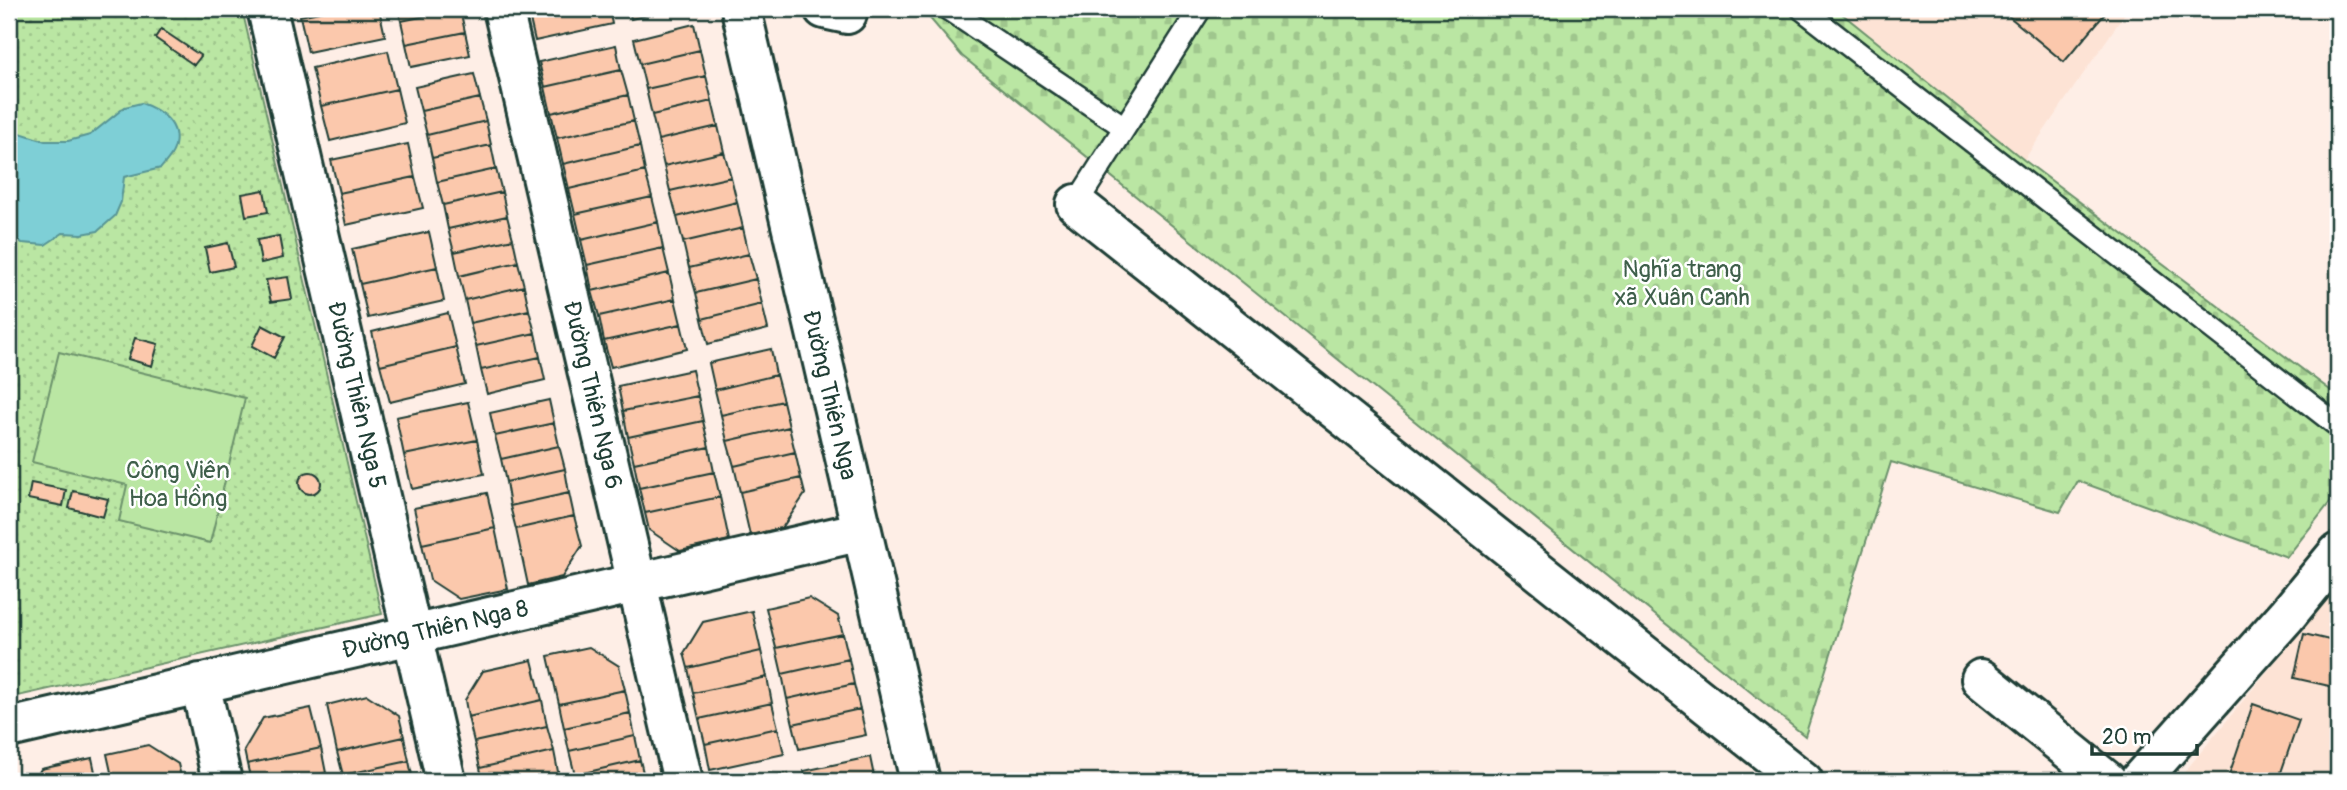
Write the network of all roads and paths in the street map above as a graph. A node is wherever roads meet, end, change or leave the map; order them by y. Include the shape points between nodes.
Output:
1 (267, 9) edge
2 (503, 9) edge
3 (741, 9) edge
4 (824, 9) edge
5 (845, 9) edge
6 (948, 9) edge
7 (1200, 9) edge
8 (1802, 9) edge
9 (1124, 127) junction
10 (1076, 204) joint
11 (2338, 426) edge
12 (862, 531) junction
13 (2338, 553) edge
14 (636, 583) junction
15 (412, 635) junction
16 (1981, 679) dead end
17 (200, 683) junction
18 (9, 727) edge
19 (222, 781) edge
20 (446, 781) edge
21 (682, 781) edge
22 (920, 781) edge
23 (1803, 781) edge
24 (2107, 781) edge
25 (2139, 781) edge

1 - 15 street, Đường Thiên Nga 5
2 - 14 street, Đường Thiên Nga 6
3 - 12 street, Đường Thiên Nga
4 - 5 street via 847,14
6 - 9 lane
7 - 9 lane
8 - 11 lane
9 - 10 lane
10 - 23 street
12 - 14 street, Đường Thiên Nga 8
12 - 22 street, Đường Thiên Nga
13 - 25 street
14 - 15 street, Đường Thiên Nga 8
14 - 21 street, Đường Thiên Nga 6
15 - 17 street, Đường Thiên Nga 8
15 - 20 street, Đường Thiên Nga 5
16 - 24 street
17 - 18 street, Đường Thiên Nga 8
17 - 19 street

